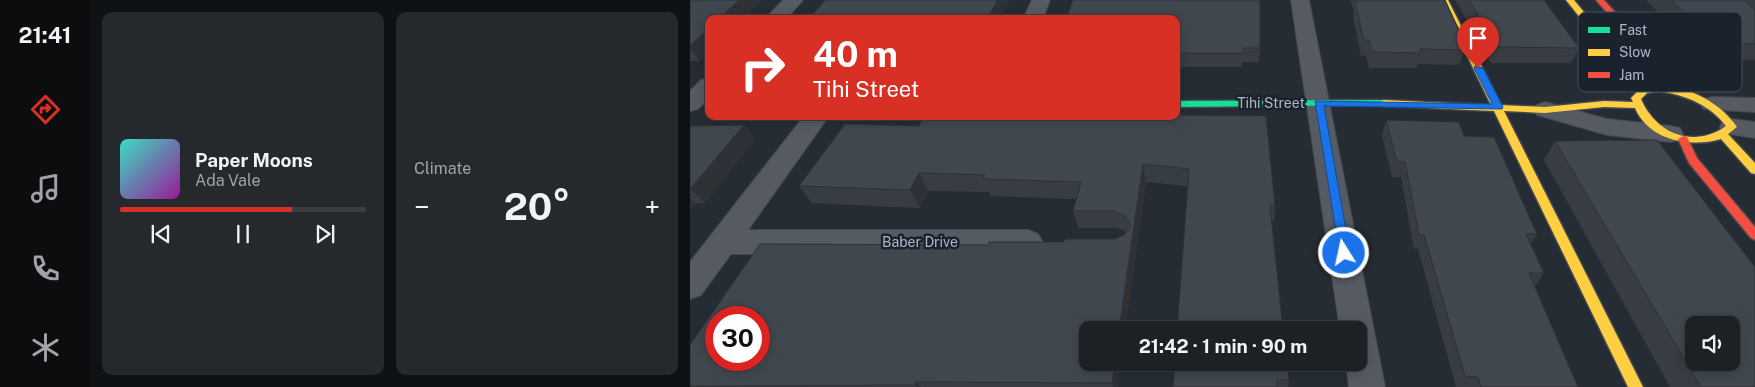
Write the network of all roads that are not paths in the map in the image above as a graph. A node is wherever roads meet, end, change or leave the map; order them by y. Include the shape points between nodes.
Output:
1 (794, 0) edge
2 (1041, 0) edge
3 (1300, 0) edge
4 (1444, 0) edge
5 (1570, 0) edge
6 (1600, 0) edge
7 (1580, 12) edge
8 (1611, 12) edge
9 (779, 15) edge
10 (1035, 15) edge
11 (705, 89) edge
12 (1643, 92) edge
13 (1680, 92) edge
14 (1319, 103) junction
15 (690, 104) edge
16 (705, 104) edge
17 (1180, 104) edge
18 (1712, 104) junction
19 (1635, 105) junction
20 (1755, 105) edge
21 (1498, 107) junction
22 (1545, 110) junction
23 (814, 120) edge
24 (1737, 131) edge
25 (1677, 137) junction
26 (1755, 170) edge
27 (1755, 235) edge
28 (722, 242) junction
29 (1057, 242) edge
30 (690, 286) edge
31 (1355, 321) edge
32 (1364, 371) edge
33 (1367, 387) edge
34 (1636, 387) edge

1 - 9 street
2 - 10 street
3 - 14 street
4 - 21 street
5 - 7 street
6 - 8 street
11 - 15 street
12 - 19 street via 1636,98
13 - 18 street
14 - 17 street, Tihi Street
14 - 21 street, Tihi Street
14 - 31 street
15 - 16 street
18 - 20 street
18 - 24 street
19 - 22 street, Tihi Street via 1604,104
19 - 25 street via 1645,119
21 - 22 street, Tihi Street
21 - 34 street
22 - 25 street, Tihi Street via 1618,131
23 - 28 street
24 - 25 street via 1708,142
24 - 26 street via 1747,159
25 - 27 street
28 - 29 street, Baber Drive
28 - 30 street
32 - 33 street

